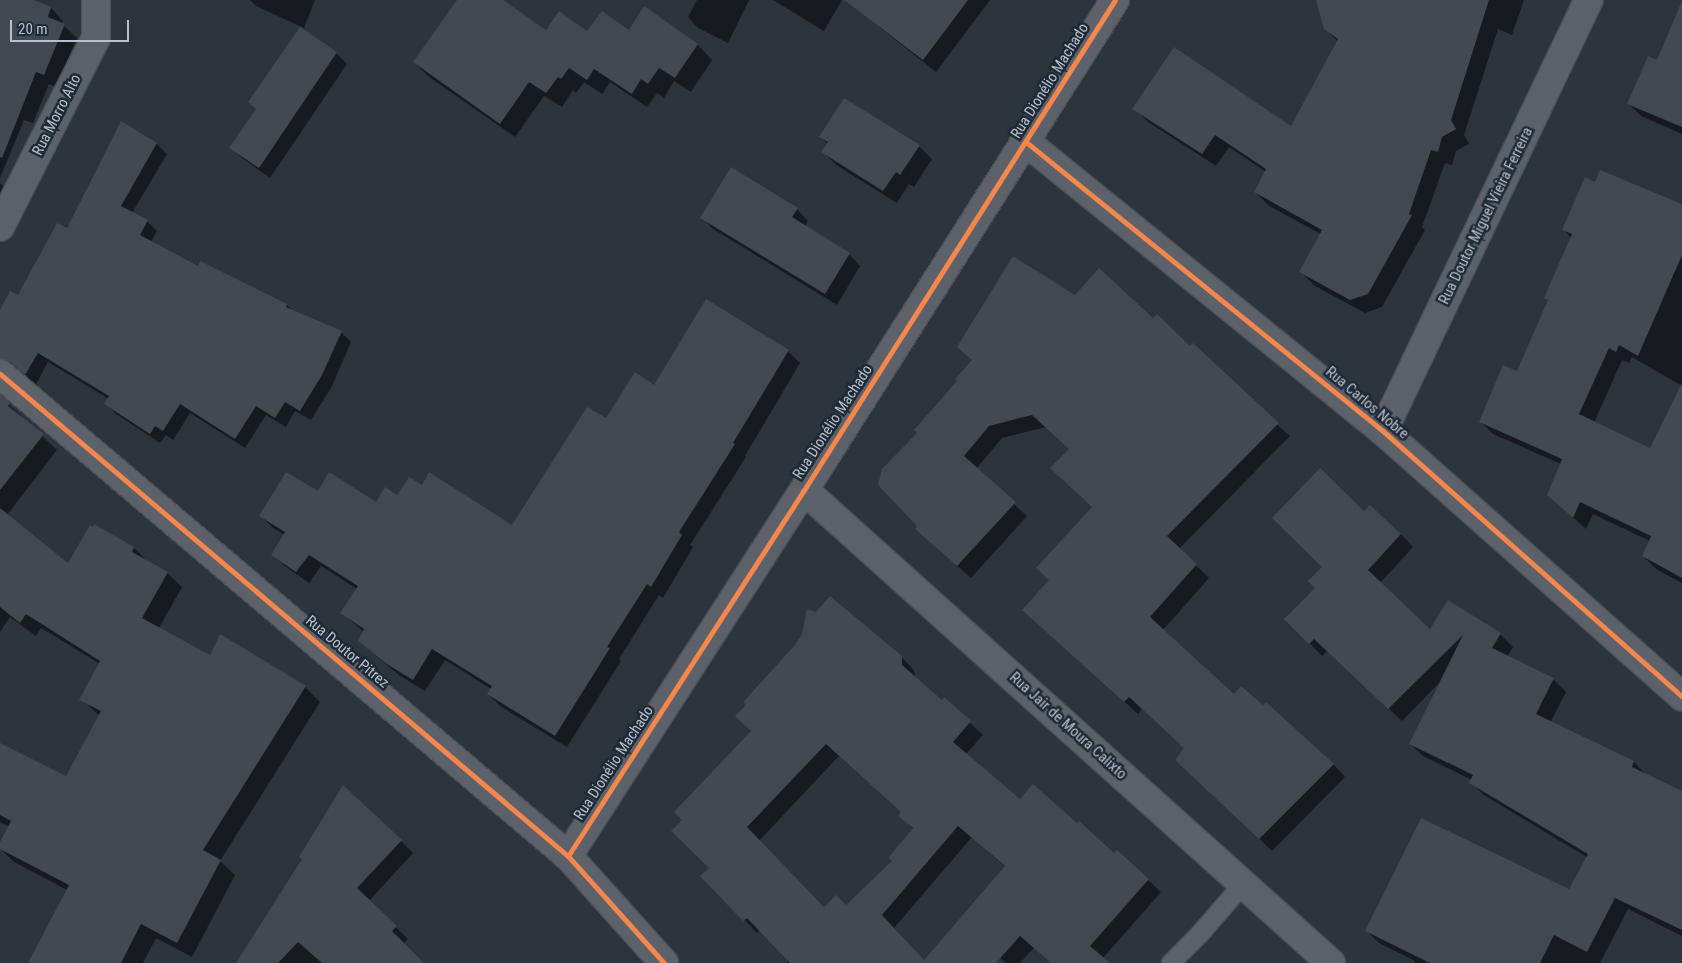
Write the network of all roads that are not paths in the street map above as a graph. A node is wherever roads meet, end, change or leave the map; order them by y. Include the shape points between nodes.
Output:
1 (96, 0) edge
2 (1115, 0) edge
3 (1589, 0) edge
4 (1026, 142) junction
5 (0, 227) edge
6 (0, 374) edge
7 (1383, 431) junction
8 (804, 490) junction
9 (1682, 696) edge
10 (568, 856) junction
11 (1243, 884) junction
12 (664, 963) edge
13 (1171, 963) edge
14 (1331, 963) edge

1 - 5 street, Rua Morro Alto via 96,38
2 - 4 street, Rua Dionélio Machado
3 - 7 street, Rua Doutor Miguel Vieira Ferreira
4 - 7 street, Rua Carlos Nobre
4 - 8 street, Rua Dionélio Machado
6 - 10 street, Rua Doutor Pitrez
7 - 9 street, Rua Carlos Nobre
8 - 10 street, Rua Dionélio Machado
8 - 11 street, Rua Jair de Moura Calixto
10 - 12 street, Rua Doutor Pitrez
11 - 13 lane
11 - 14 street, Rua Jair de Moura Calixto

